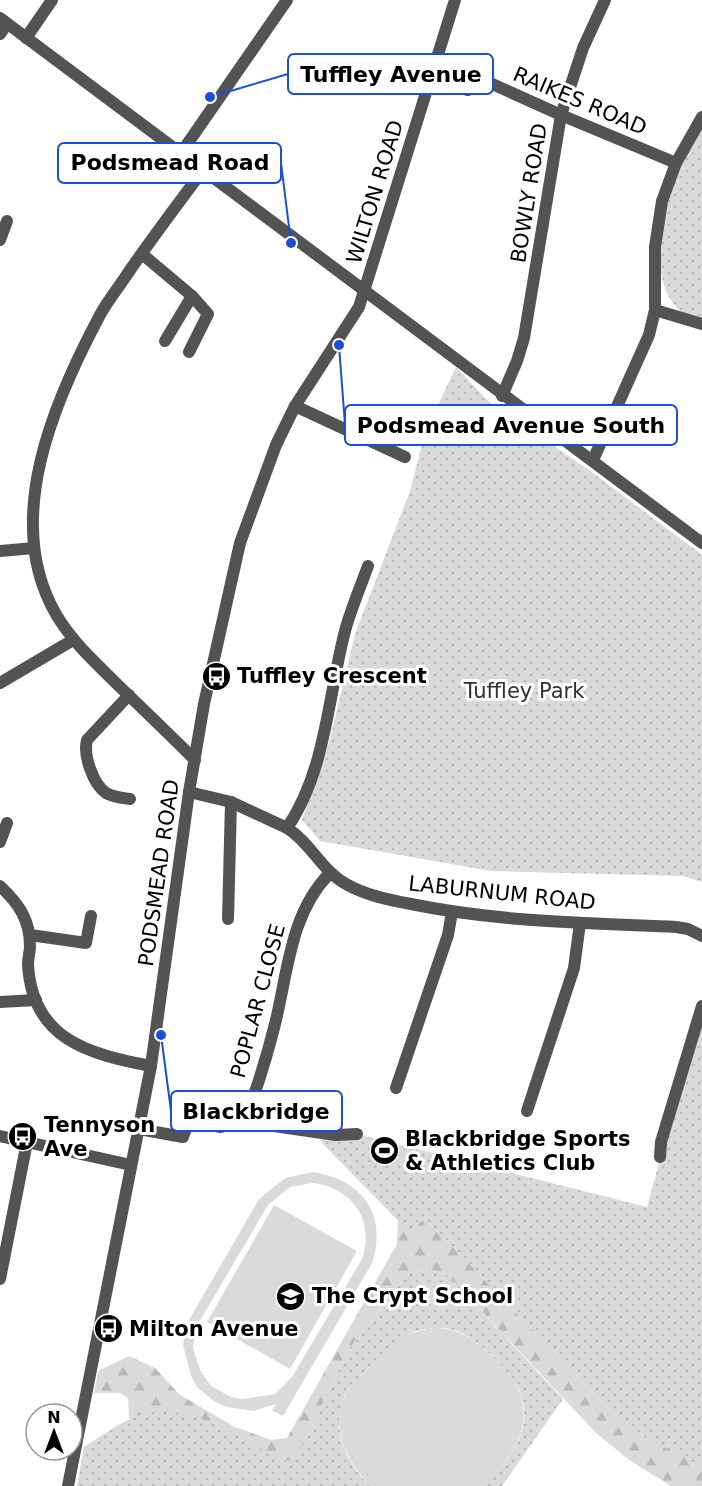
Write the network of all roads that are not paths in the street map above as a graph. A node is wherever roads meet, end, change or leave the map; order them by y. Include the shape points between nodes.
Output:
1 (52, 0) edge
2 (287, 0) edge
3 (455, 0) edge
4 (605, 0) edge
5 (2, 25) edge
6 (26, 38) junction
7 (437, 58) junction
8 (413, 69) dead end
9 (432, 76) junction
10 (468, 90) dead end
11 (561, 116) junction
12 (702, 117) edge
13 (181, 153) junction
14 (676, 163) junction
15 (202, 170) junction
16 (7, 221) dead end
17 (0, 240) edge
18 (142, 254) junction
19 (365, 292) junction
20 (192, 296) junction
21 (655, 310) junction
22 (702, 324) edge
23 (165, 341) dead end
24 (189, 352) dead end
25 (502, 396) junction
26 (295, 406) junction
27 (405, 457) dead end
28 (593, 460) junction
29 (702, 543) edge
30 (34, 548) junction
31 (0, 551) edge
32 (368, 566) dead end
33 (73, 640) junction
34 (325, 661) dead end
35 (339, 663) junction
36 (0, 683) edge
37 (129, 695) junction
38 (195, 760) junction
39 (189, 792) junction
40 (130, 799) dead end
41 (231, 802) junction
42 (7, 823) dead end
43 (287, 828) junction
44 (0, 842) edge
45 (329, 874) junction
46 (0, 886) edge
47 (452, 912) junction
48 (91, 916) dead end
49 (228, 919) dead end
50 (580, 923) junction
51 (30, 935) junction
52 (702, 936) edge
53 (36, 1000) junction
54 (0, 1002) edge
55 (702, 1006) edge
56 (151, 1065) junction
57 (396, 1088) dead end
58 (527, 1111) dead end
59 (221, 1127) dead end
60 (139, 1129) junction
61 (357, 1134) dead end
62 (0, 1136) edge
63 (27, 1142) junction
64 (660, 1157) dead end
65 (131, 1165) junction
66 (0, 1279) edge
67 (68, 1486) edge

1 - 6 street
2 - 13 street
3 - 7 street, WILTON ROAD
4 - 11 street, BOWLY ROAD via 583,48
5 - 6 street
6 - 13 street
7 - 9 street, WILTON ROAD
7 - 11 street, RAIKES ROAD
8 - 9 street
9 - 10 street
9 - 19 street, WILTON ROAD
11 - 14 street, RAIKES ROAD
11 - 25 street, BOWLY ROAD via 524,338
12 - 14 street
13 - 15 street
14 - 21 street via 662,201 657,230
15 - 18 street
15 - 19 street
16 - 17 street
18 - 20 street
18 - 30 street via 101,313 64,392 36,485
19 - 25 street
19 - 26 street, PODSMEAD ROAD
20 - 23 street
20 - 24 street via 208,314
21 - 22 street
21 - 28 street via 649,334
25 - 28 street
26 - 27 street
26 - 38 street, PODSMEAD ROAD via 276,445 240,543
28 - 29 street
30 - 31 street
30 - 33 street via 56,614
32 - 35 street via 345,631
33 - 36 street
33 - 37 street
34 - 35 street
35 - 43 street via 323,742 296,815
37 - 38 street
37 - 40 street via 87,740 85,756 101,789 109,795
38 - 39 street, PODSMEAD ROAD
39 - 41 street, LABURNUM ROAD
39 - 56 street, PODSMEAD ROAD
41 - 43 street, LABURNUM ROAD
41 - 49 street
42 - 44 street
43 - 45 street, LABURNUM ROAD via 302,837
45 - 47 street, LABURNUM ROAD via 381,898
45 - 61 street, POPLAR CLOSE via 303,912 295,932 253,1105 267,1125 336,1135
46 - 51 street via 17,902
47 - 50 street, LABURNUM ROAD
47 - 57 street via 448,935
48 - 51 street via 86,944
50 - 52 street, LABURNUM ROAD via 676,927
50 - 58 street via 574,968
51 - 53 street via 28,964
53 - 54 street
53 - 56 street via 58,1034 79,1047
55 - 64 street via 661,1142
56 - 60 street, PODSMEAD ROAD
59 - 60 street via 189,1121 183,1137
60 - 65 street, PODSMEAD ROAD
62 - 63 street
63 - 65 street
63 - 66 street
65 - 67 street, PODSMEAD ROAD

